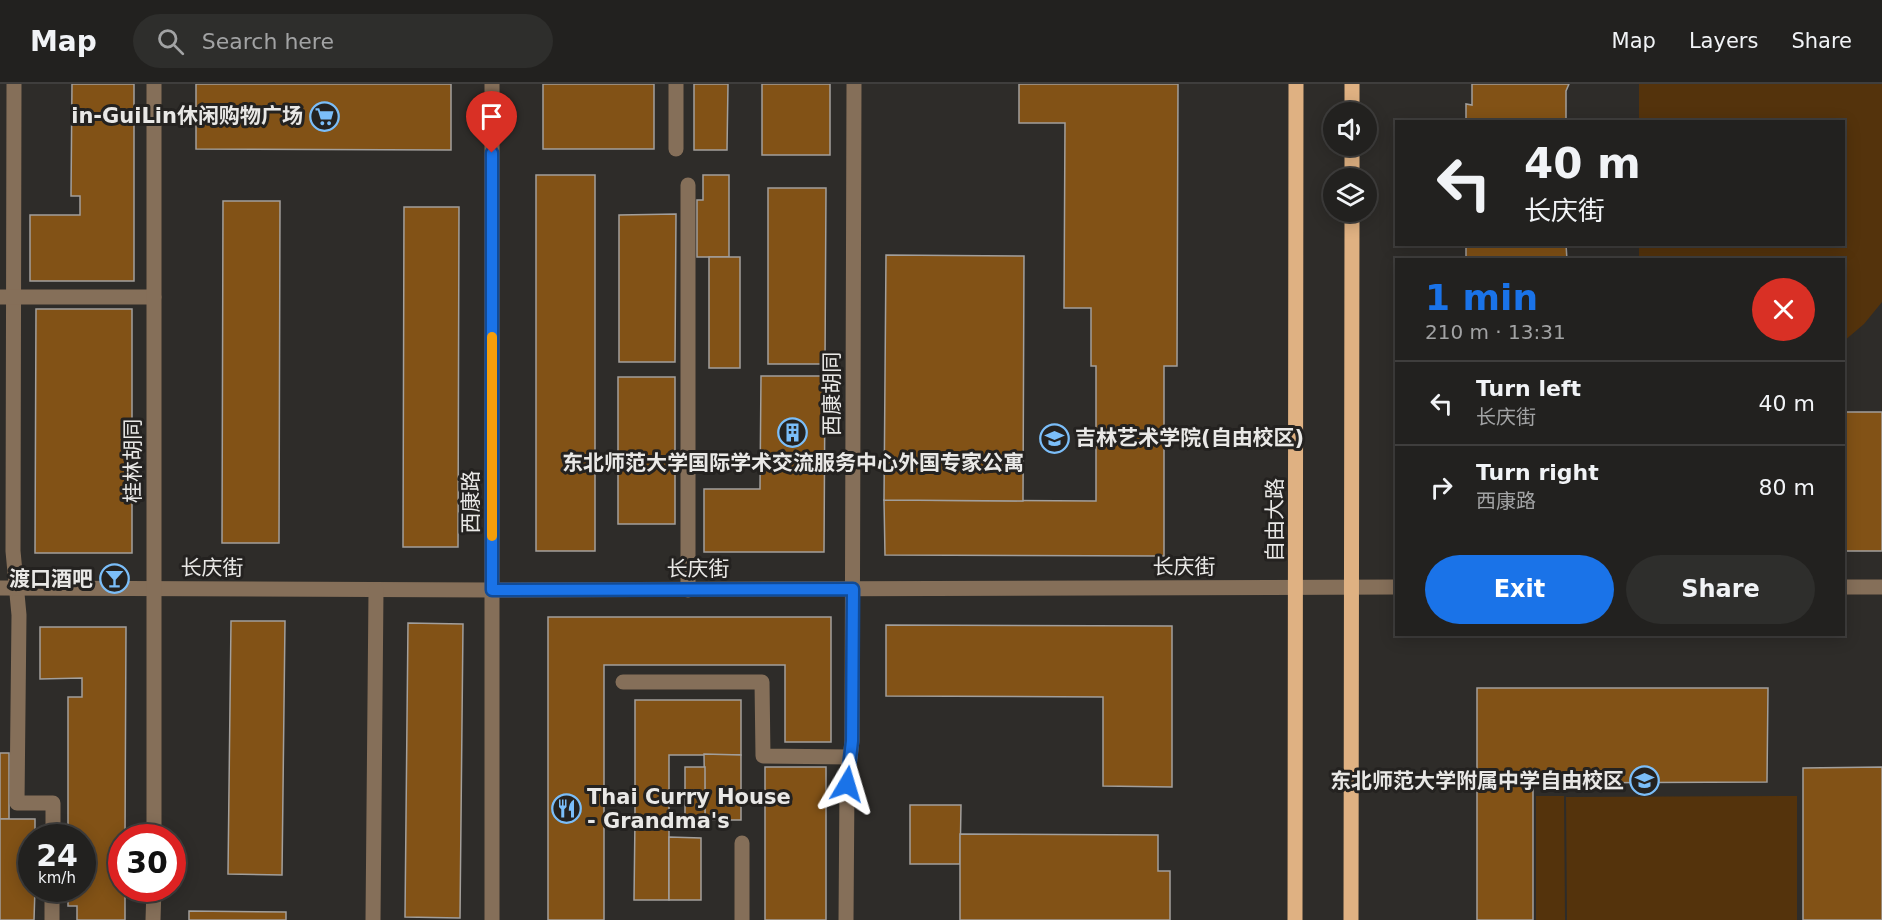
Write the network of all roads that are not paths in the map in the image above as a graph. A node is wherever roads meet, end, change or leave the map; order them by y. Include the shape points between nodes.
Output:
1 (14, 84) edge
2 (154, 84) edge
3 (492, 84) edge
4 (676, 84) edge
5 (854, 84) edge
6 (1296, 84) edge
7 (1352, 84) edge
8 (1352, 102) edge
9 (676, 149) dead end
10 (688, 186) dead end
11 (1352, 222) edge
12 (7, 297) edge
13 (154, 297) junction
14 (1395, 587) edge
15 (1845, 587) edge
16 (1882, 587) edge
17 (0, 588) edge
18 (16, 588) junction
19 (1296, 588) junction
20 (1351, 588) junction
21 (154, 589) junction
22 (853, 589) junction
23 (376, 590) junction
24 (492, 590) junction
25 (688, 590) junction
26 (623, 682) dead end
27 (850, 757) junction
28 (53, 824) edge
29 (154, 824) edge
30 (742, 843) dead end
31 (52, 902) edge
32 (154, 902) edge
33 (52, 920) edge
34 (153, 920) edge
35 (373, 920) edge
36 (492, 920) edge
37 (742, 920) edge
38 (846, 920) edge
39 (1295, 920) edge
40 (1351, 920) edge

1 - 12 street
2 - 13 street, 桂林胡同
3 - 24 street, 西康路
4 - 9 street
5 - 22 street, 西康胡同
6 - 19 main road, 自由大路
7 - 8 main road
10 - 25 street
11 - 20 main road
12 - 13 street
12 - 18 street
13 - 21 street, 桂林胡同
14 - 20 street, 长庆街
15 - 16 street
17 - 18 street, 长庆街
18 - 21 street, 长庆街
18 - 28 street via 17,803 53,803
19 - 20 street, 长庆街
19 - 22 street, 长庆街
19 - 39 main road, 自由大路
20 - 40 main road
21 - 23 street, 长庆街
21 - 29 street, 桂林胡同
22 - 25 street, 长庆街
22 - 27 street, 西康胡同
23 - 24 street, 长庆街
23 - 35 street
24 - 25 street, 长庆街
24 - 36 street, 西康路
26 - 27 street via 762,682 763,756
27 - 38 street, 西康胡同
30 - 37 street
31 - 33 street
32 - 34 street

